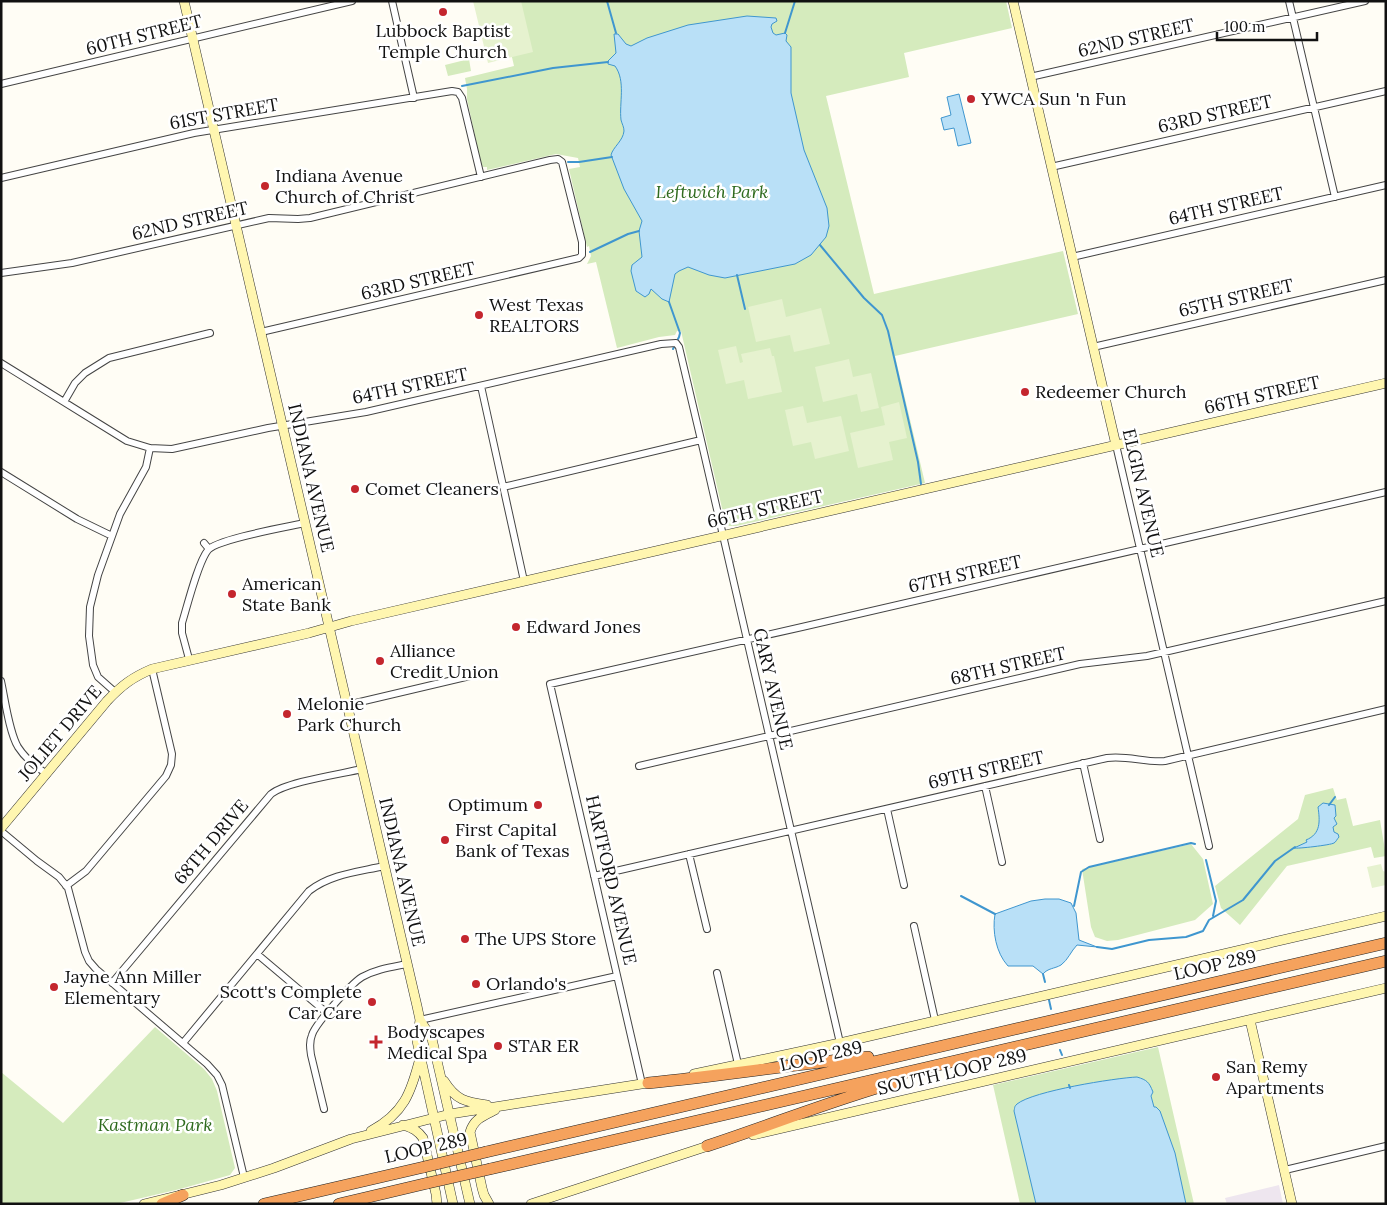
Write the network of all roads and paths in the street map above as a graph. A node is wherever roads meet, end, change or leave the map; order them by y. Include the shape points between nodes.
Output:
1 (184, 1) edge
2 (352, 1) edge
3 (392, 1) edge
4 (1013, 1) edge
5 (1289, 1) edge
6 (1365, 1) edge
7 (1293, 18) junction
8 (192, 38) junction
9 (1030, 77) junction
10 (1, 84) edge
11 (1386, 91) edge
12 (414, 98) junction
13 (1314, 107) junction
14 (214, 130) junction
15 (1051, 167) junction
16 (481, 177) junction
17 (1, 178) edge
18 (1386, 185) edge
19 (1335, 196) junction
20 (236, 225) junction
21 (581, 256) joint
22 (1072, 257) junction
23 (1, 273) edge
24 (1386, 280) edge
25 (261, 332) junction
26 (210, 334) dead end
27 (676, 343) joint
28 (1093, 347) junction
29 (1, 363) edge
30 (1386, 383) edge
31 (481, 386) junction
32 (64, 402) junction
33 (282, 426) junction
34 (701, 440) junction
35 (1116, 445) junction
36 (150, 448) junction
37 (1, 472) edge
38 (503, 487) junction
39 (1386, 492) edge
40 (305, 523) junction
41 (112, 536) junction
42 (723, 536) junction
43 (204, 543) dead end
44 (209, 549) junction
45 (1140, 549) junction
46 (524, 581) junction
47 (1386, 600) edge
48 (329, 627) junction
49 (747, 640) junction
50 (1164, 652) junction
51 (189, 659) junction
52 (152, 669) junction
53 (470, 676) dead end
54 (1, 681) edge
55 (550, 684) joint
56 (115, 692) junction
57 (347, 705) junction
58 (1386, 709) edge
59 (769, 737) junction
60 (1188, 756) junction
61 (1083, 763) junction
62 (639, 766) dead end
63 (362, 770) junction
64 (47, 774) junction
65 (985, 786) junction
66 (887, 808) junction
67 (1, 829) edge
68 (790, 830) junction
69 (1100, 838) dead end
70 (1209, 846) dead end
71 (689, 854) junction
72 (1002, 862) dead end
73 (384, 866) junction
74 (594, 876) junction
75 (904, 885) dead end
76 (66, 886) junction
77 (1386, 916) edge
78 (914, 926) dead end
79 (707, 930) dead end
80 (1386, 944) edge
81 (257, 954) junction
82 (1386, 961) edge
83 (407, 964) junction
84 (717, 973) dead end
85 (617, 976) junction
86 (112, 983) junction
87 (1386, 988) edge
88 (327, 1013) junction
89 (420, 1020) junction
90 (935, 1020) junction
91 (1250, 1020) junction
92 (1036, 1042) junction
93 (183, 1043) junction
94 (840, 1043) junction
95 (915, 1053) junction
96 (421, 1056) junction
97 (738, 1064) junction
98 (442, 1078) junction
99 (645, 1084) junction
100 (507, 1106) junction
101 (324, 1109) dead end
102 (450, 1114) junction
103 (435, 1117) junction
104 (404, 1125) junction
105 (351, 1139) junction
106 (707, 1146) junction
107 (1386, 1146) edge
108 (1285, 1170) junction
109 (244, 1177) junction
110 (183, 1195) junction
111 (144, 1204) edge
112 (162, 1204) edge
113 (264, 1204) edge
114 (339, 1204) edge
115 (437, 1204) edge
116 (454, 1204) edge
117 (470, 1204) edge
118 (489, 1204) edge
119 (531, 1204) edge
120 (1292, 1204) edge

1 - 8 main road, INDIANA AVENUE
2 - 8 street, 60TH STREET
3 - 12 street
4 - 9 main road, ELGIN AVENUE
5 - 7 street
6 - 7 street, 62ND STREET
7 - 9 street, 62ND STREET
7 - 13 street
8 - 10 street, 60TH STREET
8 - 14 main road, INDIANA AVENUE
9 - 15 main road, ELGIN AVENUE
11 - 13 street, 63RD STREET
12 - 14 street, 61ST STREET
12 - 16 street, 61ST STREET via 458,92
13 - 15 street, 63RD STREET
13 - 19 street
14 - 17 street, 61ST STREET
14 - 20 main road, INDIANA AVENUE
15 - 22 main road, ELGIN AVENUE
16 - 20 street, 62ND STREET via 310,218 269,218
16 - 21 street, 62ND STREET via 560,160 582,242
18 - 19 street, 64TH STREET
19 - 22 street, 64TH STREET
20 - 23 street, 62ND STREET via 72,263
20 - 25 main road, INDIANA AVENUE
21 - 25 street, 63RD STREET
22 - 28 main road, ELGIN AVENUE
24 - 28 street, 65TH STREET
25 - 33 main road, INDIANA AVENUE
26 - 32 street via 109,358 85,373
27 - 31 street, 64TH STREET
27 - 34 street, GARY AVENUE
28 - 35 main road, ELGIN AVENUE
29 - 32 street, 64TH STREET
30 - 35 main road, 66TH STREET
31 - 33 street, 64TH STREET via 366,412
31 - 38 street
32 - 36 street, 64TH STREET via 127,441
33 - 36 street, 64TH STREET via 172,449
33 - 40 main road, INDIANA AVENUE
34 - 38 street
34 - 42 street, GARY AVENUE
35 - 42 main road, 66TH STREET
35 - 45 street, ELGIN AVENUE
36 - 41 street via 146,467 125,502
37 - 41 street via 77,519
38 - 46 street
39 - 45 street, 67TH STREET
40 - 44 street via 225,542
40 - 48 main road, INDIANA AVENUE
41 - 56 street via 93,593 89,629 95,671
42 - 46 main road, 66TH STREET
42 - 49 street, GARY AVENUE
43 - 44 street
44 - 51 street via 182,624
45 - 49 street, 67TH STREET
45 - 50 street, ELGIN AVENUE
46 - 48 main road, 66TH STREET
47 - 50 street, 68TH STREET
48 - 51 main road, 66TH STREET
48 - 57 main road, INDIANA AVENUE
49 - 55 street, 67TH STREET
49 - 59 street, GARY AVENUE
50 - 59 street, 68TH STREET via 1080,664
50 - 60 street, ELGIN AVENUE
51 - 52 main road, 66TH STREET
52 - 56 main road, JOLIET DRIVE via 134,676
52 - 76 street via 172,754 166,776 86,871
53 - 57 street
54 - 64 street via 18,747
55 - 74 street, HARTFORD AVENUE
56 - 64 main road, JOLIET DRIVE
57 - 63 main road, INDIANA AVENUE
58 - 60 street, 69TH STREET
59 - 62 street, 68TH STREET
59 - 68 street, GARY AVENUE
60 - 61 street, 69TH STREET via 1156,762 1112,757
60 - 70 street, ELGIN AVENUE
61 - 65 street, 69TH STREET
61 - 69 street
63 - 73 main road, INDIANA AVENUE
63 - 86 street, 68TH DRIVE via 293,785 271,794
64 - 67 main road, JOLIET DRIVE
65 - 66 street, 69TH STREET
65 - 72 street
66 - 68 street, 69TH STREET
66 - 75 street
67 - 76 street
68 - 71 street, 69TH STREET
68 - 94 street, GARY AVENUE
71 - 74 street, 69TH STREET
71 - 79 street
73 - 81 street via 335,877 317,885
73 - 83 main road, INDIANA AVENUE
74 - 85 street, HARTFORD AVENUE
76 - 86 street via 89,961
77 - 90 main road
78 - 90 street
80 - 95 highway, LOOP 289
81 - 88 street
81 - 93 street
82 - 92 highway, LOOP 289
83 - 88 street via 360,978
83 - 89 main road, INDIANA AVENUE
84 - 97 street
85 - 89 street
85 - 99 street, HARTFORD AVENUE
86 - 93 street
87 - 91 main road, SOUTH LOOP 289
88 - 101 street via 312,1034 310,1046
89 - 96 main road, INDIANA AVENUE via 418,1042
89 - 98 main road, INDIANA AVENUE via 432,1039
90 - 94 main road
91 - 106 main road, SOUTH LOOP 289
91 - 108 main road
92 - 106 highway via 824,1104
92 - 114 highway, LOOP 289, bridge
93 - 109 street via 213,1069 220,1080
94 - 97 main road
95 - 99 highway
95 - 113 highway, LOOP 289, bridge
96 - 103 main road, INDIANA AVENUE
96 - 105 main road via 412,1088 398,1112 385,1123
97 - 99 main road
98 - 100 main road via 464,1101
98 - 102 main road, INDIANA AVENUE
99 - 100 main road
100 - 102 main road
100 - 118 main road via 477,1119 470,1132 482,1188
102 - 103 main road
102 - 117 main road, INDIANA AVENUE
103 - 104 main road
103 - 116 main road, INDIANA AVENUE
104 - 105 main road
104 - 115 main road via 424,1138
105 - 109 main road
106 - 119 main road, SOUTH LOOP 289
107 - 108 street
108 - 120 main road
109 - 110 main road
110 - 111 main road
110 - 112 highway

